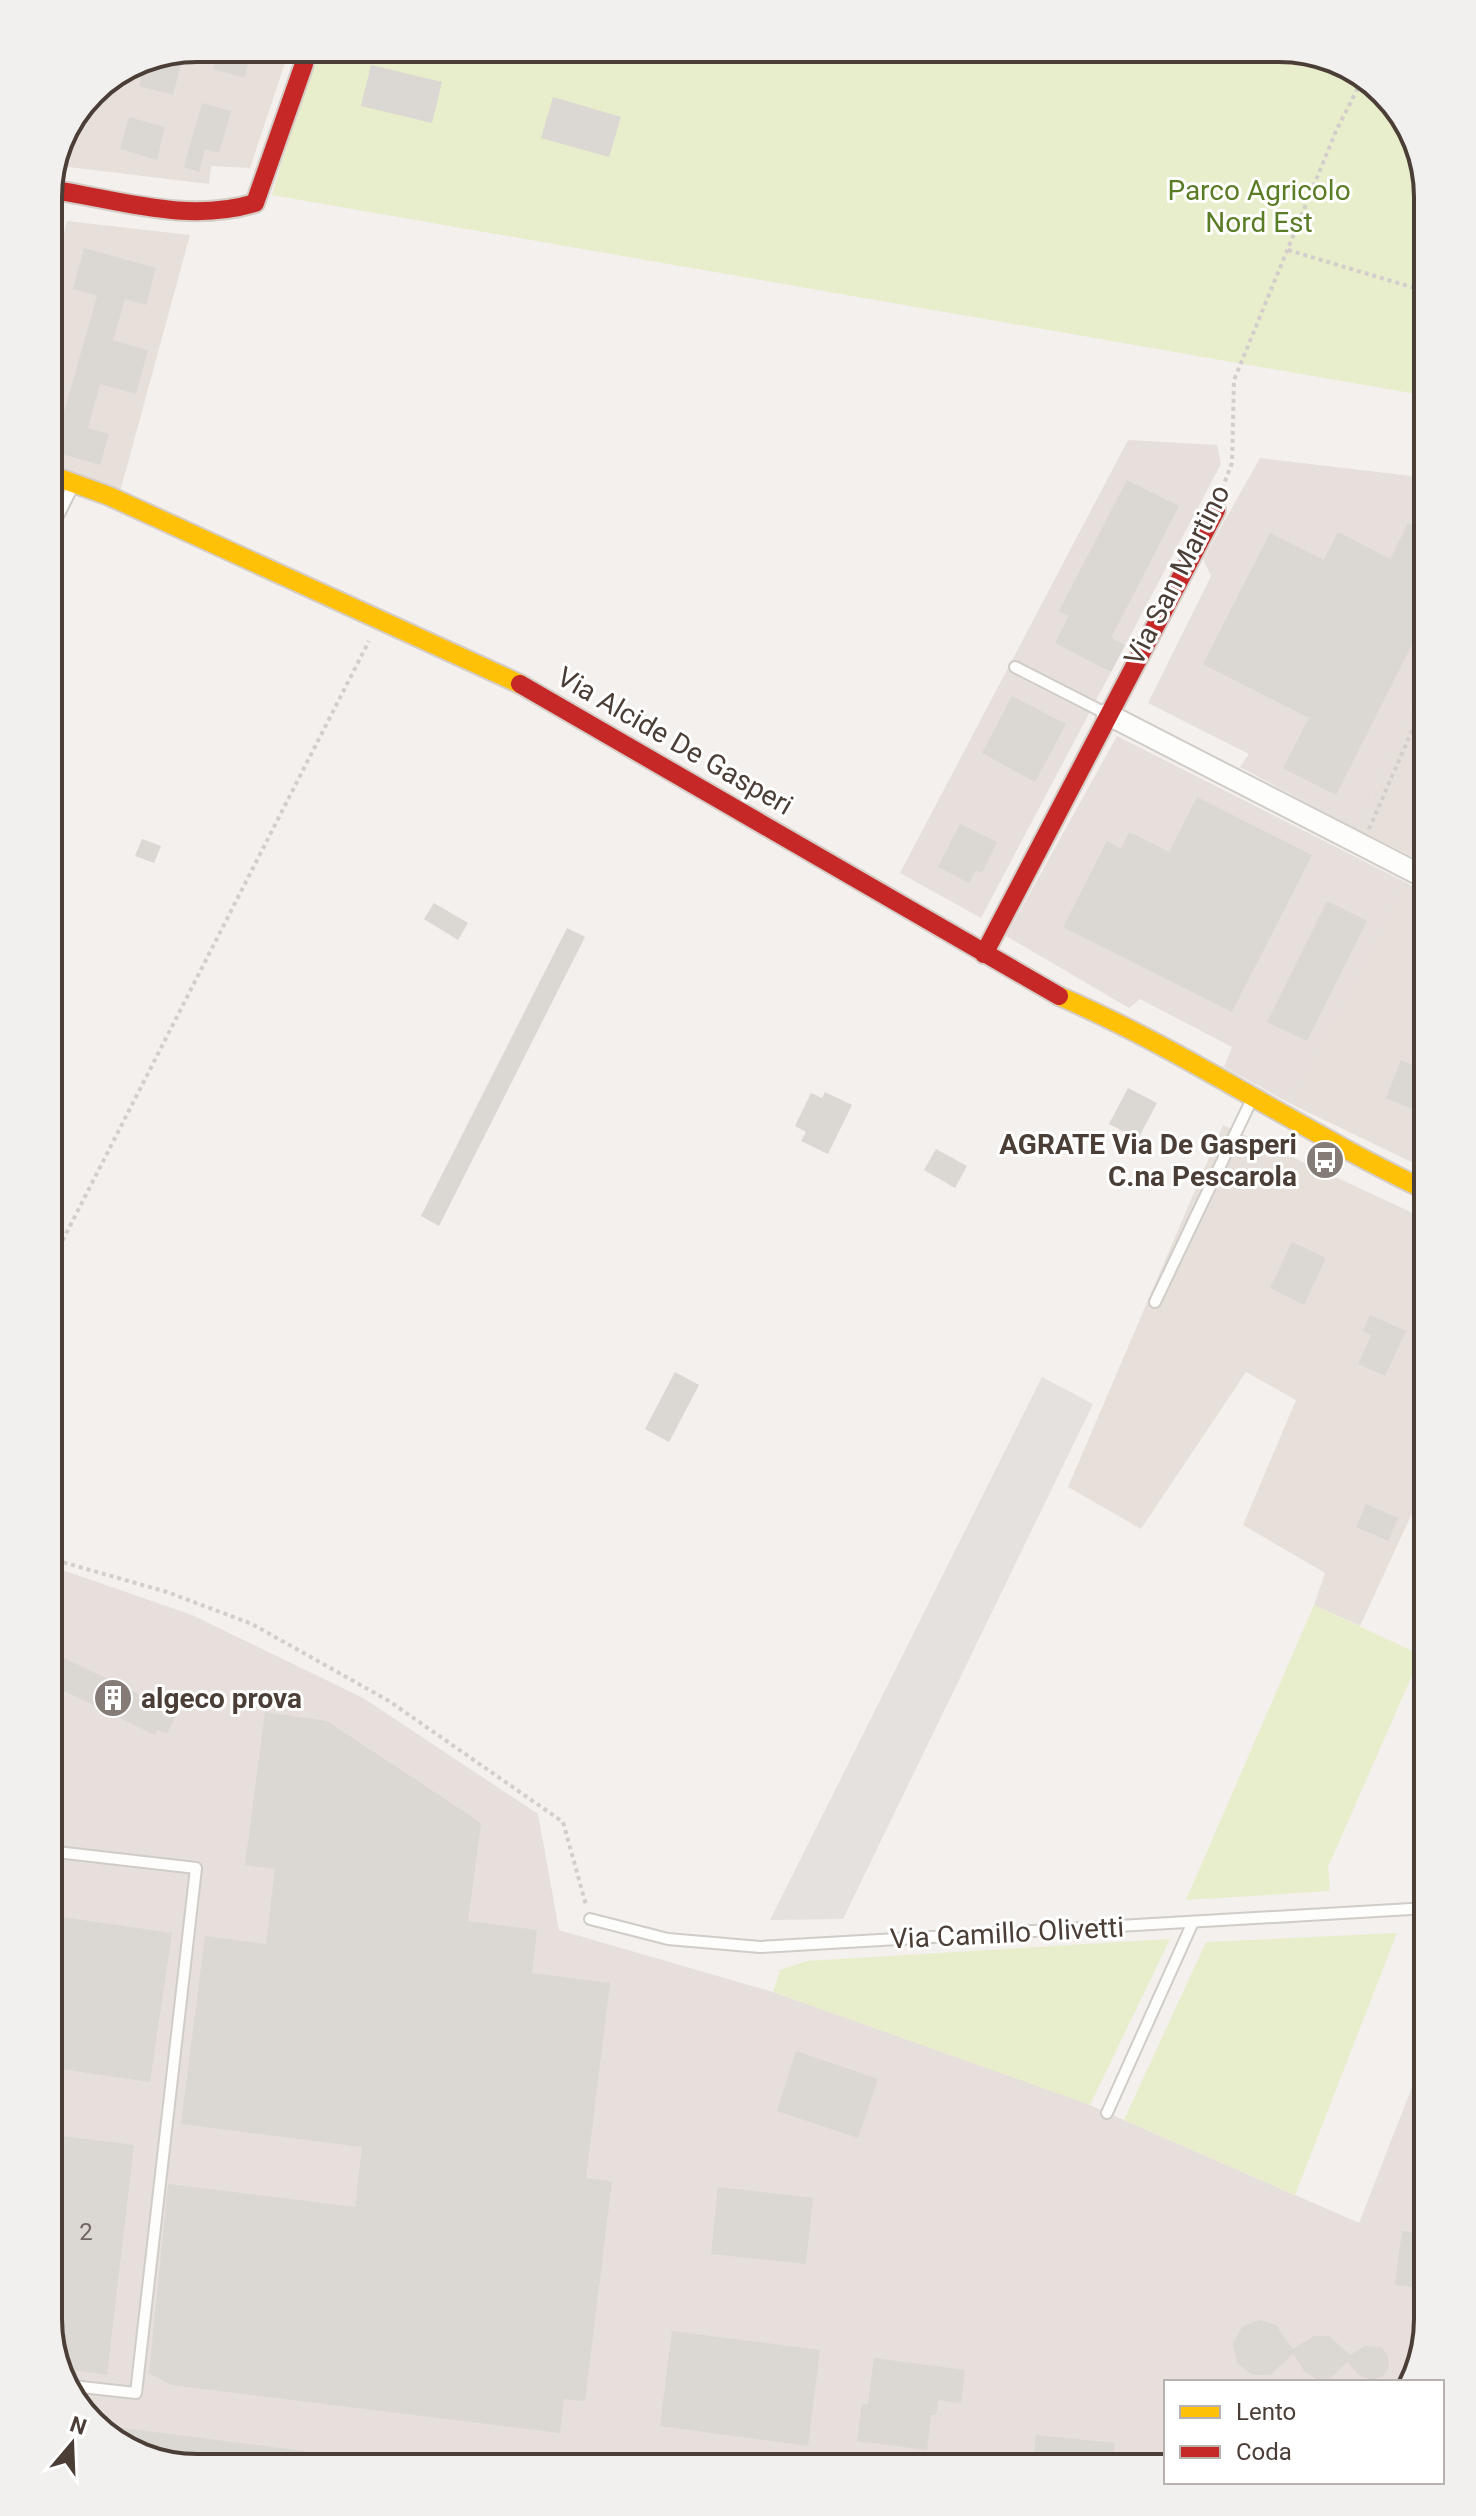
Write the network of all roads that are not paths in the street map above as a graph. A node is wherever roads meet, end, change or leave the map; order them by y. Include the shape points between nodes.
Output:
1 (304, 64) dead end
2 (62, 191) edge
3 (62, 479) edge
4 (75, 483) junction
5 (62, 509) edge
6 (1216, 510) road end
7 (1015, 667) dead end
8 (1107, 714) junction
9 (1414, 872) edge
10 (984, 954) junction
11 (1252, 1100) junction
12 (1414, 1184) edge
13 (1155, 1302) dead end
14 (62, 1853) edge
15 (1414, 1909) edge
16 (590, 1919) road end
17 (1193, 1922) junction
18 (1107, 2113) dead end
19 (81, 2387) edge

1 - 2 street via 255,203 236,211 200,212
3 - 4 street, Via Alcide De Gasperi
4 - 5 lane
4 - 10 street, Via Alcide De Gasperi via 522,685
6 - 8 street, Via San Martino
7 - 8 lane
8 - 9 street
8 - 10 street, Via San Martino
10 - 11 street, Via Alcide De Gasperi via 1041,988 1122,1023
11 - 12 street, Via Alcide De Gasperi
11 - 13 lane
14 - 19 lane via 196,1868 136,2393
15 - 17 lane, Via Camillo Olivetti
16 - 17 lane, Via Camillo Olivetti via 668,1939 760,1947
17 - 18 lane

